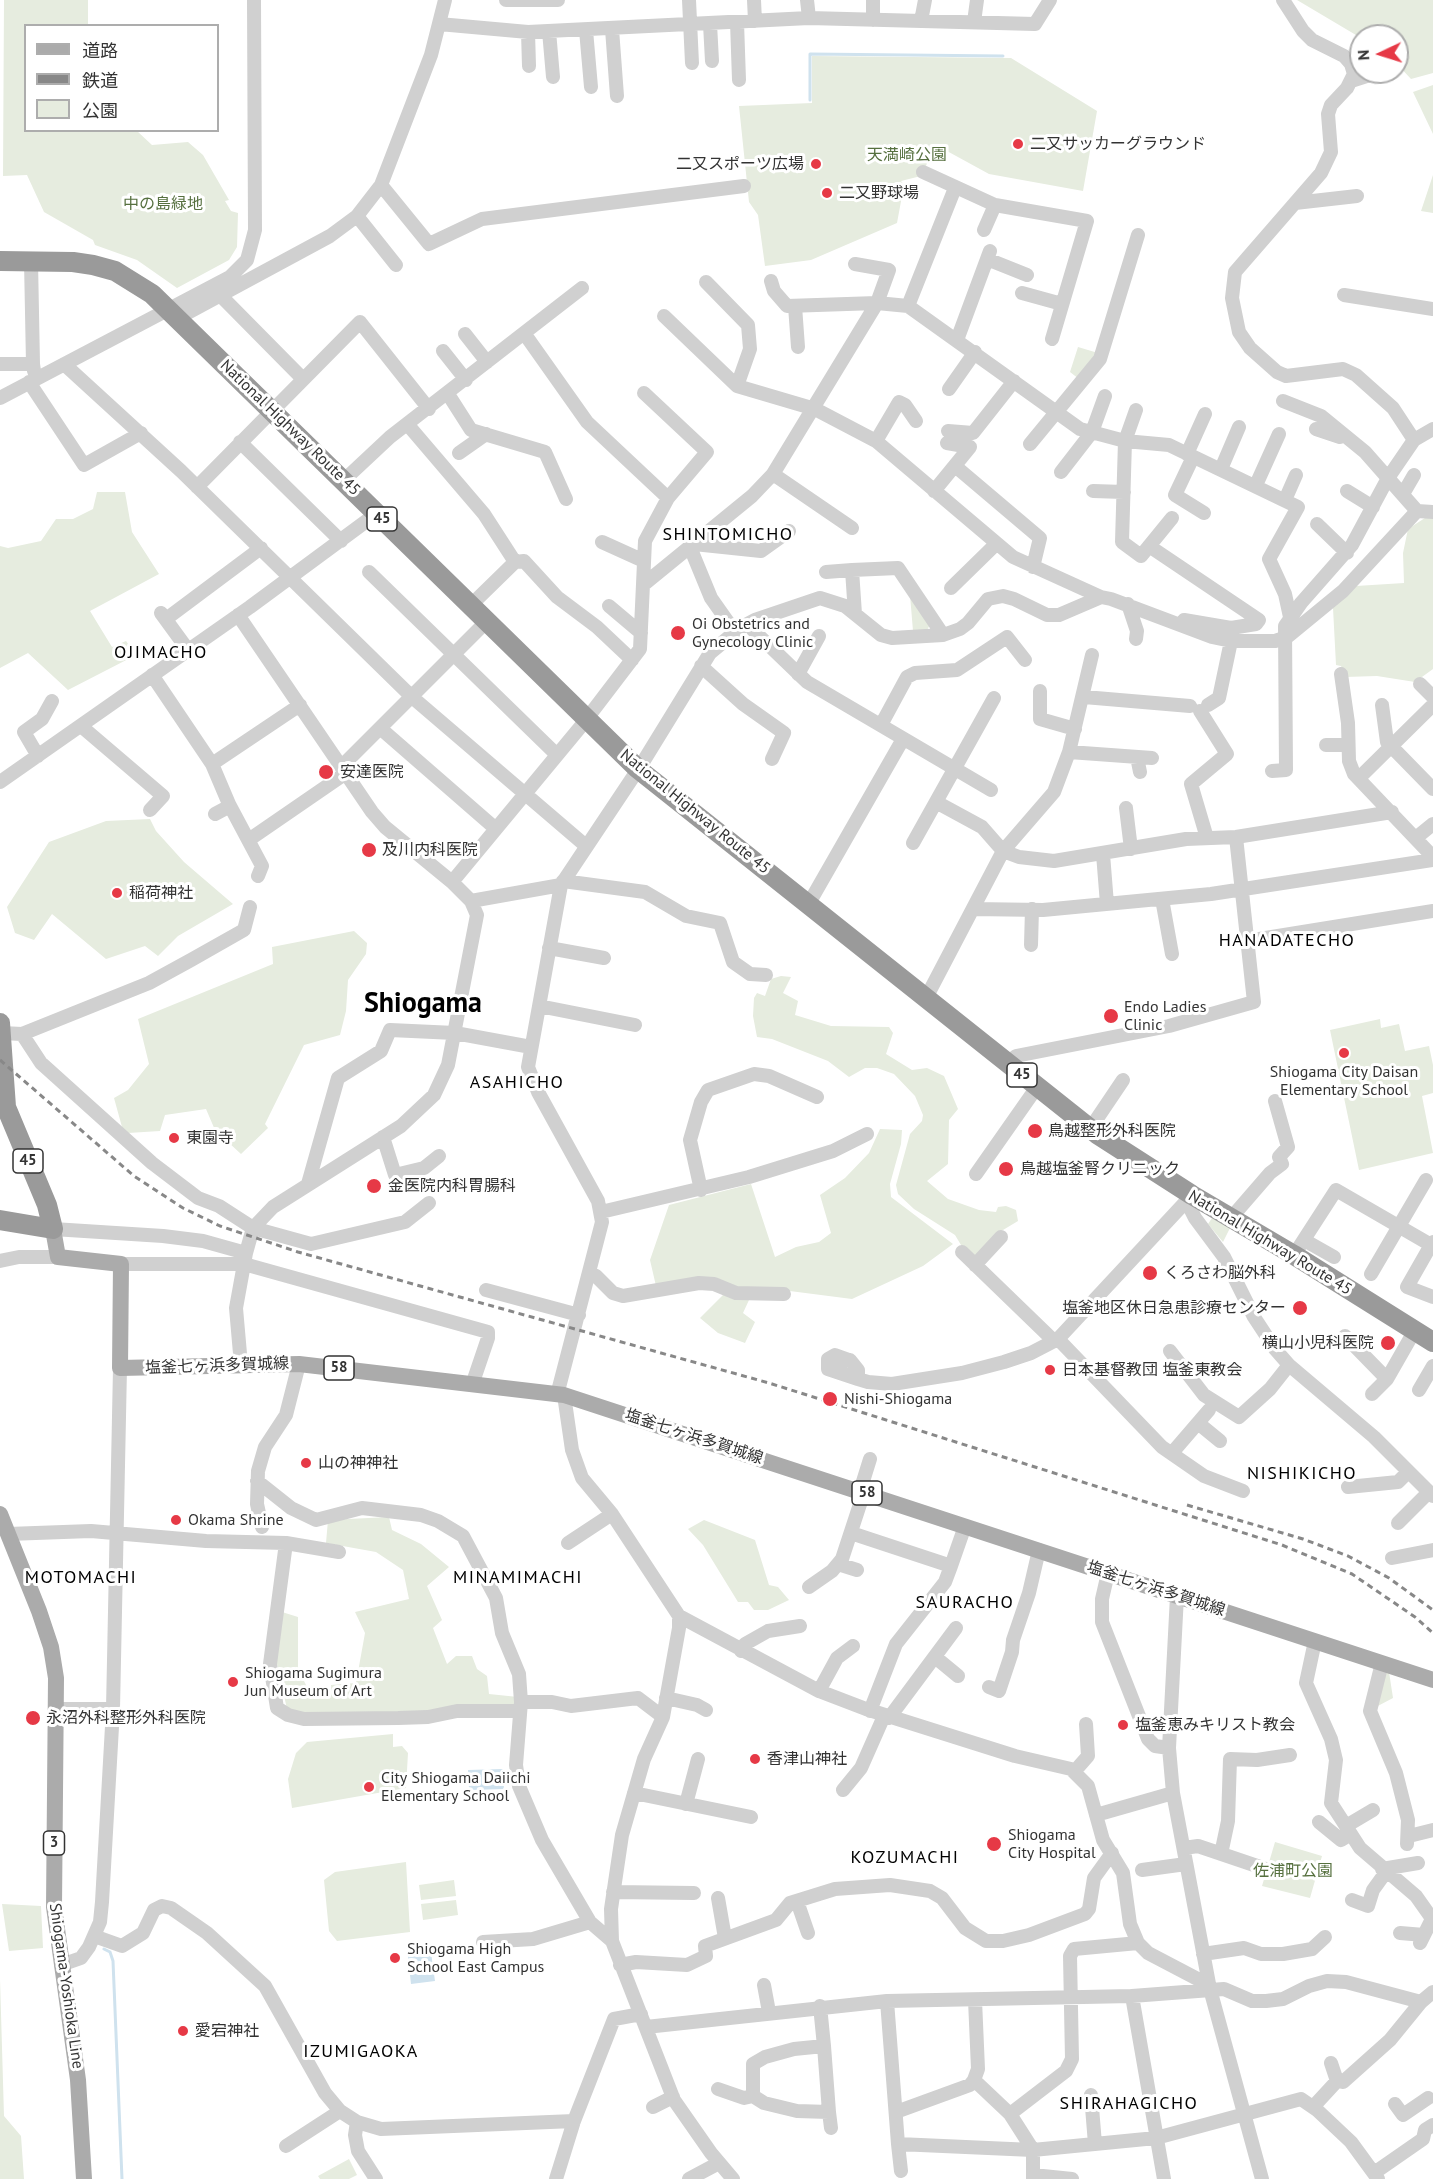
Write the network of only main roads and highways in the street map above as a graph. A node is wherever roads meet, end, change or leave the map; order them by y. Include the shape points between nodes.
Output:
1 (0, 261) edge
2 (1, 1028) edge
3 (2, 1093) edge
4 (0, 1220) edge
5 (53, 1229) junction
6 (1433, 1342) edge
7 (0, 1514) edge
8 (1433, 1680) edge
9 (84, 2179) edge

1 - 6 highway, National Highway Route 45 / 45 via 73,262 116,271 143,287 638,769 1090,1128 1191,1195 1299,1247
2 - 3 highway, 45
3 - 5 highway, 45
4 - 5 highway
5 - 8 main road, 塩釜七ヶ浜多賀城線 / 58 via 58,1257 121,1264 120,1368 299,1364 562,1399 862,1492
7 - 9 main road, Shiogama-Yoshioka Line / 3 via 51,1647 58,1709 54,1907 78,2080

